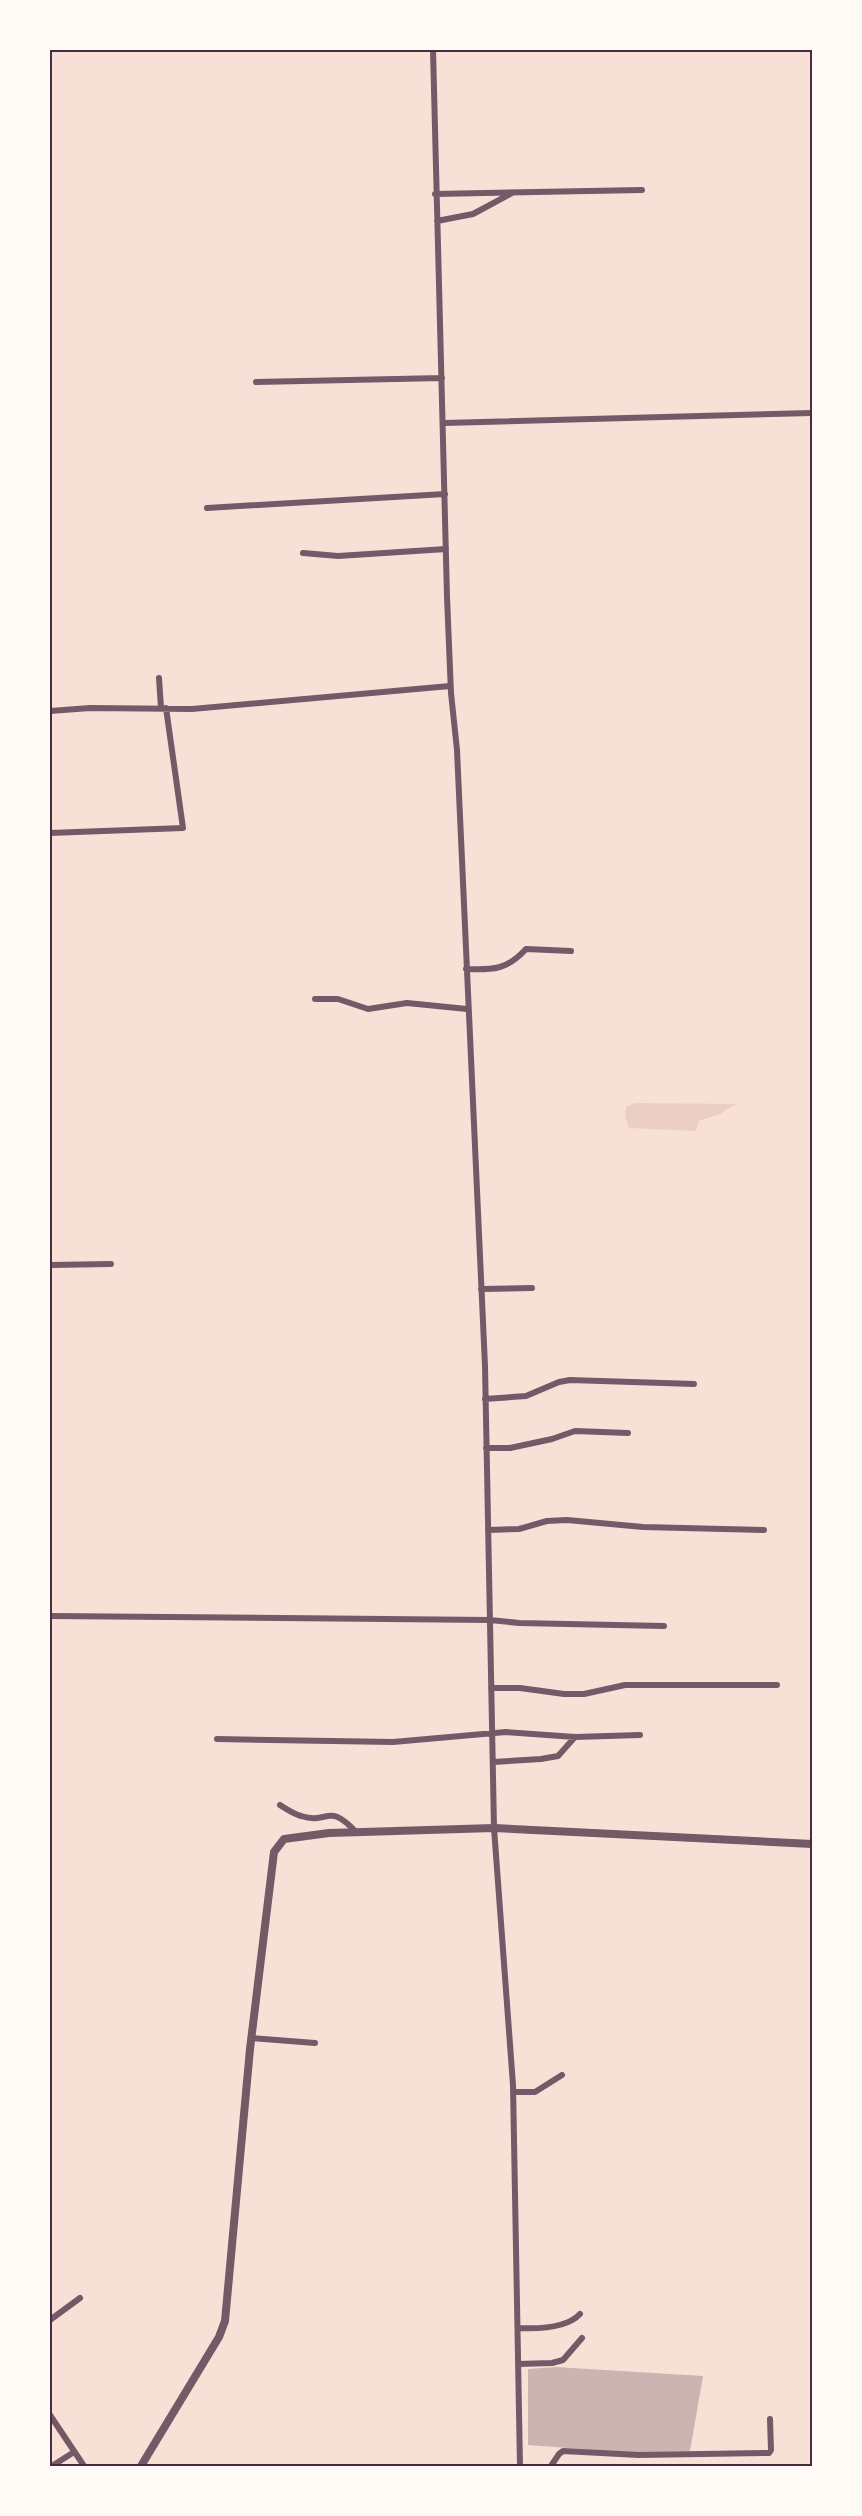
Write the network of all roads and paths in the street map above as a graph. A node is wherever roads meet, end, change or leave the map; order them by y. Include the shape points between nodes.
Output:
1 (433, 50) edge
2 (642, 190) dead end
3 (515, 191) junction
4 (435, 194) junction
5 (437, 221) junction
6 (442, 378) junction
7 (256, 382) dead end
8 (813, 413) edge
9 (444, 423) junction
10 (445, 494) junction
11 (207, 508) dead end
12 (446, 549) junction
13 (303, 553) dead end
14 (159, 678) dead end
15 (450, 686) junction
16 (163, 708) junction
17 (50, 711) edge
18 (50, 832) edge
19 (571, 951) dead end
20 (470, 969) junction
21 (315, 999) dead end
22 (467, 1009) junction
23 (50, 1264) edge
24 (111, 1264) dead end
25 (532, 1288) dead end
26 (481, 1289) junction
27 (694, 1384) dead end
28 (485, 1399) junction
29 (628, 1433) dead end
30 (486, 1448) junction
31 (488, 1530) junction
32 (764, 1530) dead end
33 (50, 1616) edge
34 (490, 1620) junction
35 (664, 1626) dead end
36 (777, 1685) dead end
37 (491, 1688) junction
38 (492, 1734) junction
39 (640, 1735) dead end
40 (574, 1737) junction
41 (217, 1739) dead end
42 (493, 1762) junction
43 (280, 1805) dead end
44 (494, 1828) junction
45 (357, 1833) junction
46 (813, 1844) edge
47 (251, 2037) junction
48 (315, 2043) dead end
49 (562, 2075) dead end
50 (517, 2093) junction
51 (80, 2298) dead end
52 (580, 2314) dead end
53 (50, 2320) edge
54 (518, 2328) junction
55 (582, 2338) dead end
56 (518, 2364) junction
57 (50, 2415) edge
58 (770, 2419) dead end
59 (74, 2452) junction
60 (52, 2466) edge
61 (84, 2466) edge
62 (141, 2466) edge
63 (520, 2466) edge
64 (551, 2466) edge

1 - 4 street
2 - 3 street
3 - 4 street
3 - 5 street via 473,214
4 - 5 street
5 - 6 street
6 - 7 street
6 - 9 street
8 - 9 street
9 - 10 street
10 - 11 street
10 - 12 street
12 - 13 street via 338,556
12 - 15 street
14 - 16 street
15 - 16 street via 192,709
15 - 20 street
16 - 17 street
16 - 18 street via 183,828
19 - 20 street via 526,949 515,961 488,970
20 - 22 street
21 - 22 street via 338,999 368,1009 407,1003
22 - 26 street
23 - 24 street
25 - 26 street
26 - 28 street
27 - 28 street via 570,1380 526,1396
28 - 30 street
29 - 30 street via 574,1431 510,1448
30 - 31 street
31 - 32 street via 567,1520 643,1527
31 - 34 street
33 - 34 street
34 - 35 street
34 - 37 street
36 - 37 street via 625,1685 564,1694
37 - 38 street
38 - 40 street via 521,1732
38 - 41 street via 410,1742
38 - 42 street
39 - 40 street
40 - 42 street via 558,1756
42 - 44 street
43 - 45 street via 302,1817 341,1817
44 - 45 street
44 - 46 street
44 - 50 street
45 - 47 street via 284,1839 274,1852
47 - 48 street
47 - 62 street via 225,2321
49 - 50 street via 535,2092
50 - 54 street
51 - 53 street
52 - 54 street via 574,2320 539,2329
54 - 56 street
55 - 56 street via 562,2360
56 - 63 street
57 - 59 street
58 - 64 street via 769,2453 639,2455 563,2451
59 - 60 street
59 - 61 street

